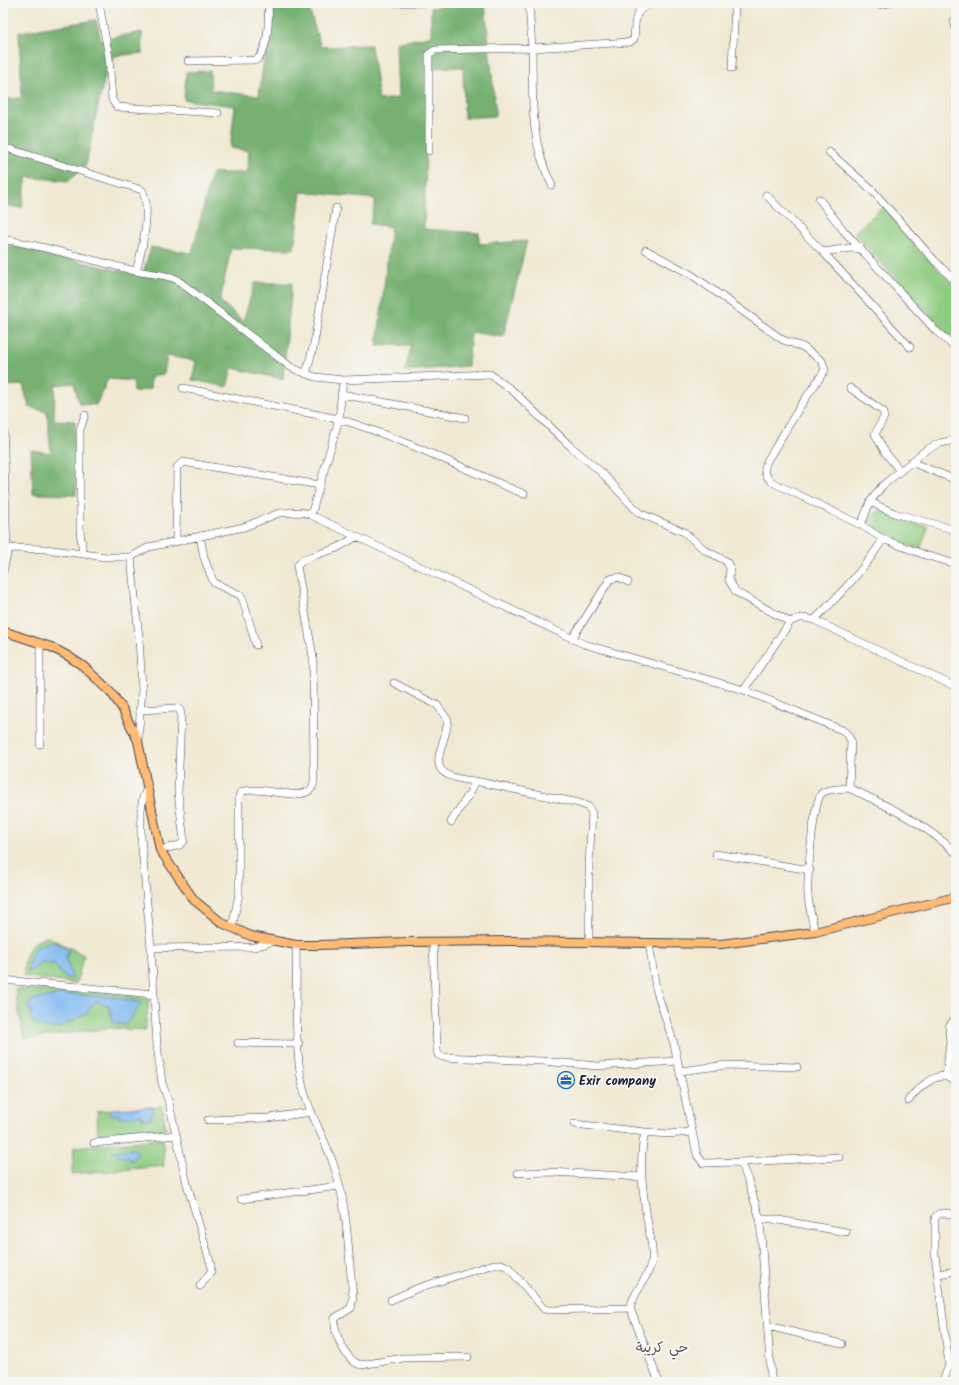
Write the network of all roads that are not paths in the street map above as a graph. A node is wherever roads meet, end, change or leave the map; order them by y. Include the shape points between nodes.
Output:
1 (99, 3) edge
2 (268, 3) edge
3 (398, 3) edge
4 (421, 3) edge
5 (529, 3) edge
6 (654, 3) edge
7 (735, 3) edge
8 (872, 3) edge
9 (889, 3) edge
10 (956, 18) edge
11 (956, 29) edge
12 (532, 48) junction
13 (188, 61) dead end
14 (732, 68) dead end
15 (218, 113) dead end
16 (3, 147) edge
17 (429, 151) dead end
18 (829, 152) dead end
19 (552, 185) dead end
20 (766, 195) dead end
21 (819, 199) dead end
22 (336, 208) dead end
23 (3, 239) edge
24 (861, 249) junction
25 (646, 250) dead end
26 (823, 252) junction
27 (136, 271) junction
28 (956, 282) edge
29 (910, 347) dead end
30 (956, 348) edge
31 (306, 374) junction
32 (343, 380) junction
33 (183, 388) dead end
34 (850, 388) dead end
35 (341, 394) junction
36 (85, 415) dead end
37 (465, 418) dead end
38 (338, 419) junction
39 (3, 422) edge
40 (956, 440) edge
41 (912, 462) junction
42 (900, 471) junction
43 (956, 480) edge
44 (320, 485) junction
45 (524, 494) dead end
46 (870, 502) junction
47 (311, 514) junction
48 (861, 525) junction
49 (956, 530) edge
50 (200, 536) junction
51 (356, 537) junction
52 (883, 539) junction
53 (176, 542) junction
54 (7, 554) junction
55 (82, 554) junction
56 (131, 556) junction
57 (956, 564) edge
58 (3, 571) edge
59 (628, 582) dead end
60 (814, 620) junction
61 (790, 622) junction
62 (3, 631) edge
63 (572, 639) junction
64 (40, 643) junction
65 (256, 645) dead end
66 (394, 683) dead end
67 (956, 687) edge
68 (744, 690) junction
69 (140, 710) junction
70 (138, 741) junction
71 (40, 744) dead end
72 (475, 781) junction
73 (849, 788) junction
74 (147, 789) junction
75 (451, 822) dead end
76 (160, 850) junction
77 (956, 853) edge
78 (716, 854) dead end
79 (810, 870) junction
80 (956, 897) edge
81 (232, 928) junction
82 (815, 932) junction
83 (274, 941) junction
84 (433, 942) junction
85 (589, 943) junction
86 (648, 943) junction
87 (296, 944) junction
88 (151, 948) junction
89 (3, 980) edge
90 (154, 994) junction
91 (956, 1019) edge
92 (238, 1043) dead end
93 (298, 1044) junction
94 (678, 1061) junction
95 (797, 1067) dead end
96 (680, 1072) junction
97 (946, 1076) junction
98 (956, 1082) edge
99 (908, 1102) dead end
100 (312, 1112) junction
101 (208, 1120) dead end
102 (574, 1124) dead end
103 (645, 1132) junction
104 (692, 1132) junction
105 (176, 1135) junction
106 (94, 1143) dead end
107 (839, 1157) dead end
108 (740, 1162) junction
109 (518, 1173) dead end
110 (641, 1177) junction
111 (339, 1186) junction
112 (241, 1199) dead end
113 (956, 1214) edge
114 (760, 1219) junction
115 (846, 1232) dead end
116 (956, 1271) edge
117 (938, 1274) junction
118 (200, 1286) dead end
119 (391, 1300) dead end
120 (630, 1308) junction
121 (768, 1326) junction
122 (842, 1344) dead end
123 (468, 1357) dead end
124 (953, 1365) edge
125 (3, 1378) edge
126 (5, 1382) edge
127 (659, 1382) edge
128 (774, 1382) edge
129 (943, 1382) edge

1 - 15 street via 109,57 112,100 117,107
2 - 13 street via 265,49 262,56 256,60
3 - 4 street
5 - 12 street
6 - 12 street via 643,6 638,11 634,39 630,42
7 - 14 street
8 - 9 street
10 - 11 street
12 - 17 street via 430,52
12 - 19 street via 535,138 538,154
16 - 27 street via 142,190 145,225
18 - 28 street via 872,190
20 - 26 street
21 - 24 street
22 - 31 street via 314,344
23 - 27 street via 68,252
24 - 26 street
24 - 30 street
25 - 48 street via 692,275 783,340 803,347 822,361 825,370 768,461 764,468 765,473 772,482
26 - 29 street
27 - 31 street via 165,274 184,284 280,360
31 - 32 street
32 - 35 street
32 - 61 street via 490,374 513,391 601,472 639,513 684,532 705,550 726,561 730,568 729,580 736,592
33 - 38 street
34 - 42 street via 884,412 875,434 884,452
35 - 37 street
35 - 38 street
36 - 55 street via 80,430
38 - 44 street
38 - 45 street via 401,440
39 - 54 street
40 - 41 street via 940,443 926,450
41 - 42 street
41 - 43 street
42 - 46 street via 882,486
44 - 47 street
44 - 53 street via 183,462 177,467
46 - 48 street
46 - 49 street via 894,513
47 - 50 street via 278,513 244,527
47 - 51 street
48 - 52 street
50 - 53 street
50 - 65 street via 204,558 214,583 240,595
51 - 63 street
51 - 81 street via 337,548 304,559 297,566 313,657 314,779 312,788 306,793 283,794 245,789 240,793 239,894
52 - 57 street
52 - 60 street via 852,580
53 - 56 street via 149,547
54 - 55 street via 10,548
54 - 58 street
55 - 56 street via 106,557
56 - 69 street via 142,689
59 - 63 street via 619,577 610,579
60 - 61 street via 803,617
60 - 67 street
61 - 68 street
62 - 64 main road
63 - 68 street via 642,662
64 - 70 main road via 68,656 100,680 122,708
64 - 71 street
66 - 72 street via 441,709 448,720 438,756 439,763 449,776
68 - 73 street via 847,734 851,741
69 - 70 street
69 - 76 street via 177,708 181,714 178,793 184,841 180,845
70 - 74 main road
72 - 75 street
72 - 85 street via 579,803 591,810
73 - 77 street via 889,806 924,828
73 - 79 street via 828,791 820,796 816,804
74 - 76 main road
74 - 88 street via 142,803 141,837
76 - 81 main road via 194,900
78 - 79 street
79 - 82 street via 808,894
80 - 82 main road
81 - 83 main road via 251,936
82 - 86 main road via 721,944
83 - 87 main road
83 - 88 street via 255,947
84 - 85 main road
84 - 87 main road
84 - 94 street via 437,1050 438,1055 442,1057 598,1066
85 - 86 main road
86 - 94 street via 656,989
87 - 93 street
88 - 90 street
89 - 90 street
90 - 105 street via 162,1083
91 - 97 street via 949,1027
92 - 93 street
93 - 100 street via 302,1079
94 - 96 street
95 - 96 street via 727,1065
96 - 104 street
97 - 98 street
97 - 99 street via 926,1084 913,1093
100 - 101 street via 268,1118
100 - 111 street via 333,1162
102 - 103 street
103 - 104 street
103 - 110 street
104 - 108 street via 697,1155 703,1163
105 - 106 street
105 - 118 street via 187,1184 211,1265 211,1272
107 - 108 street
108 - 114 street
109 - 110 street via 550,1172
110 - 120 street via 652,1260 648,1274
111 - 112 street
111 - 123 street via 344,1208 353,1297 350,1308 335,1318 335,1322 348,1355 356,1364 361,1365 403,1358
113 - 117 street via 940,1213 935,1217
114 - 115 street
114 - 121 street
116 - 117 street
117 - 124 street
119 - 120 street via 445,1279 501,1264 508,1267 544,1309
120 - 127 street
121 - 122 street
121 - 128 street via 771,1377
124 - 129 street
125 - 126 street

